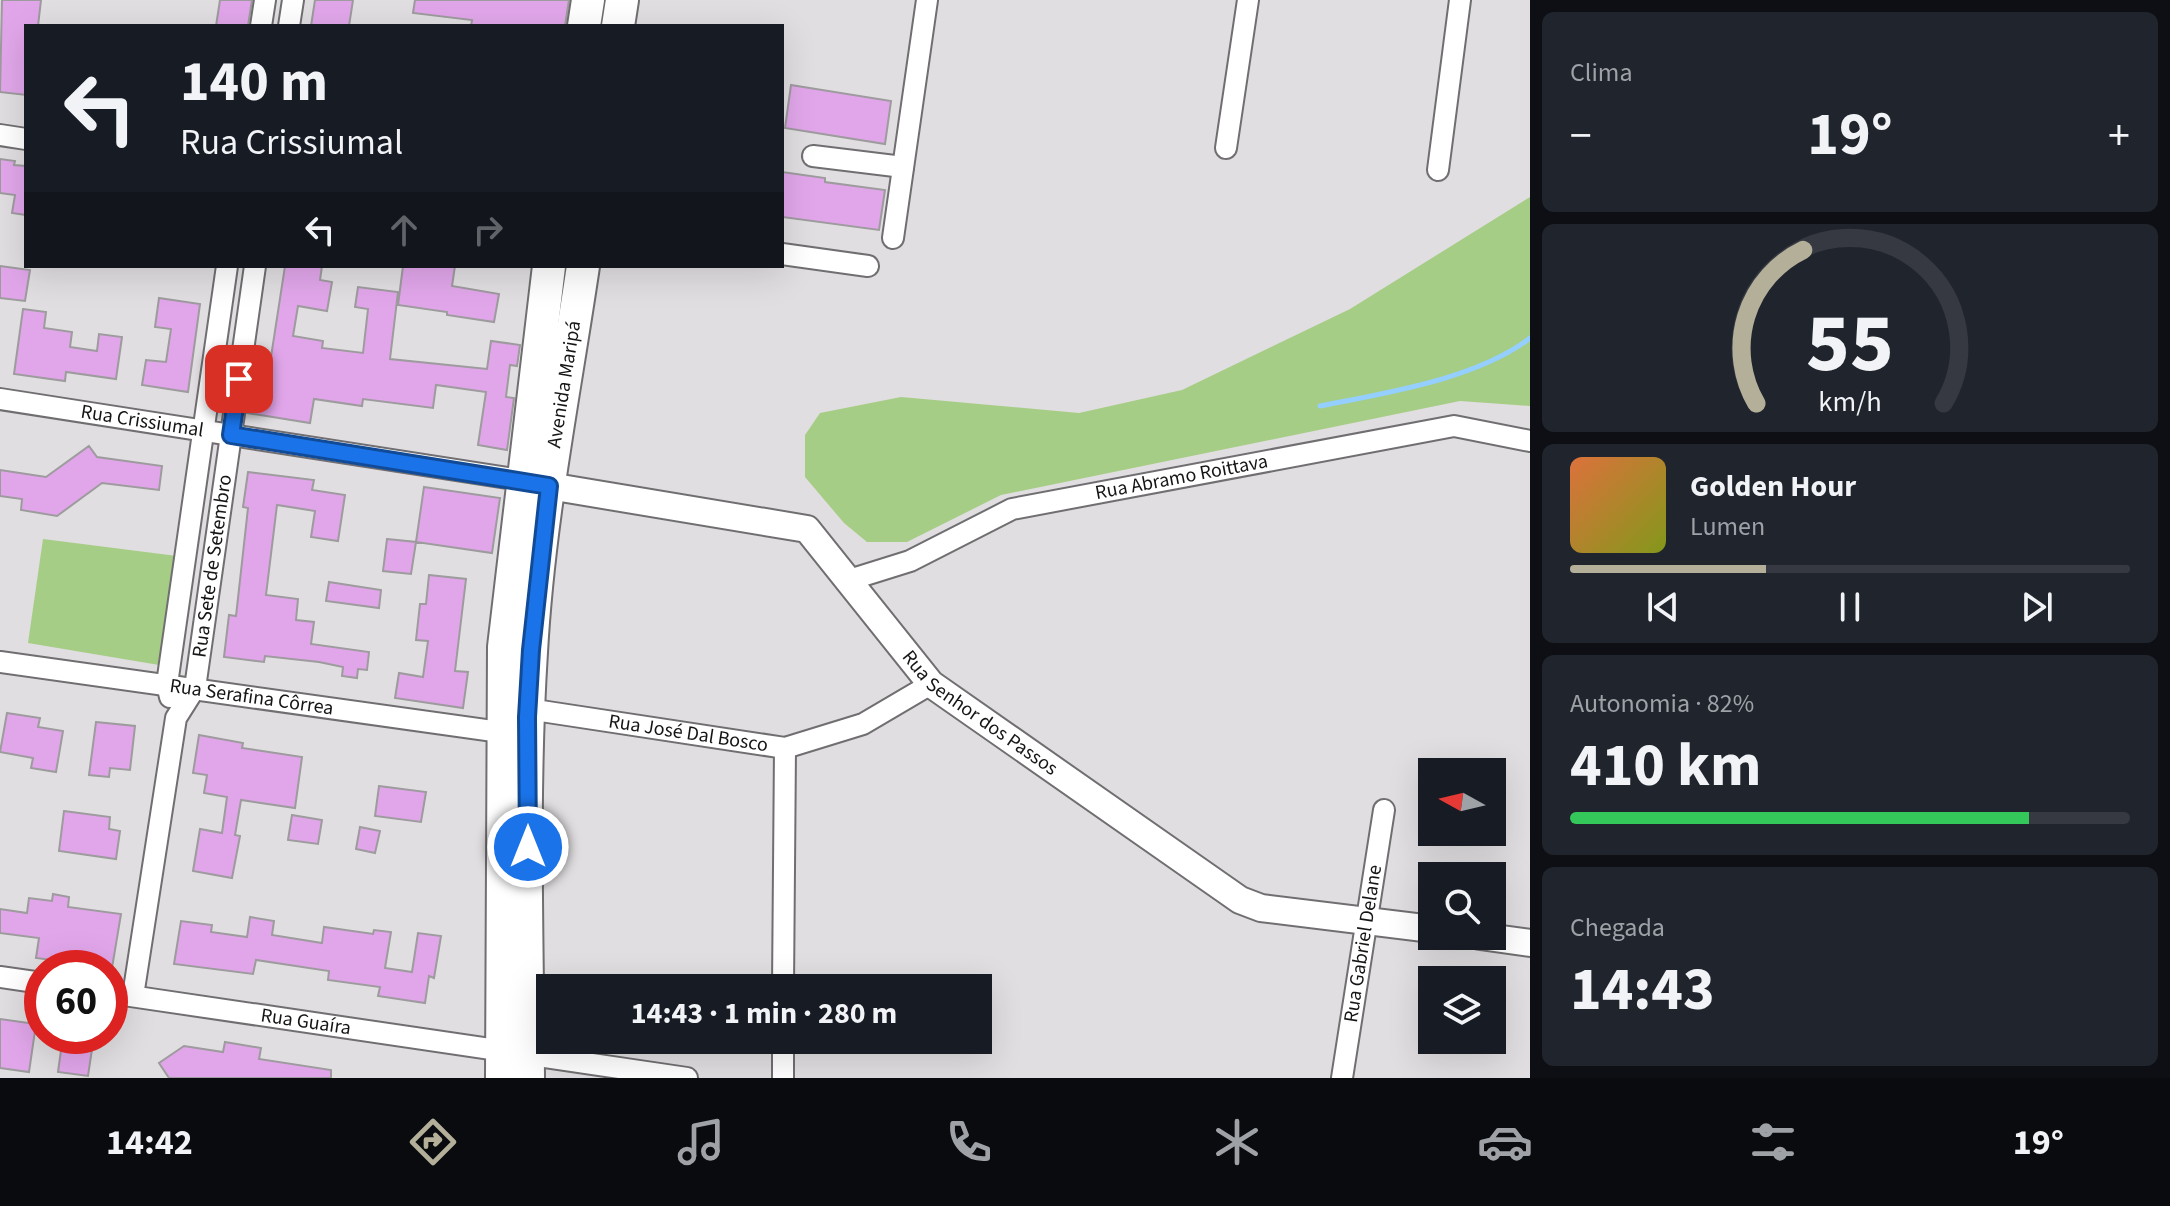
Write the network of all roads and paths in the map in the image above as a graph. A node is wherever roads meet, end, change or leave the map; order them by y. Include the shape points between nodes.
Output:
1 (265, 0) edge
2 (293, 0) edge
3 (588, 0) edge
4 (622, 0) edge
5 (927, 0) edge
6 (1248, 0) edge
7 (1460, 0) edge
8 (261, 24) edge
9 (289, 24) edge
10 (584, 24) edge
11 (618, 24) edge
12 (0, 135) edge
13 (24, 139) edge
14 (1226, 148) dead end
15 (813, 156) dead end
16 (903, 167) junction
17 (1438, 170) dead end
18 (893, 238) dead end
19 (784, 254) edge
20 (868, 266) dead end
21 (227, 268) edge
22 (255, 268) edge
23 (549, 268) edge
24 (583, 268) edge
25 (0, 399) edge
26 (203, 431) junction
27 (231, 435) junction
28 (1530, 441) edge
29 (536, 483) junction
30 (846, 581) junction
31 (0, 662) edge
32 (167, 684) junction
33 (931, 684) junction
34 (195, 688) junction
35 (176, 718) junction
36 (515, 732) junction
37 (785, 748) junction
38 (1384, 810) dead end
39 (1366, 920) junction
40 (1418, 927) edge
41 (1506, 940) edge
42 (1530, 943) edge
43 (783, 974) edge
44 (0, 977) edge
45 (24, 980) edge
46 (128, 995) edge
47 (133, 996) junction
48 (783, 1054) edge
49 (515, 1064) edge
50 (687, 1078) edge
51 (783, 1078) edge
52 (1342, 1078) edge

1 - 8 street
2 - 9 street
3 - 10 main road
4 - 11 main road
5 - 16 street
6 - 14 street
7 - 17 street
12 - 13 street
15 - 16 street
16 - 18 street
19 - 20 street
21 - 26 street, Rua Sete de Setembro
22 - 27 street, Rua Sete de Setembro
23 - 29 main road, Avenida Maripá
24 - 29 main road, Avenida Maripá
25 - 26 street, Rua Crissiumal
26 - 27 street, Rua Crissiumal
26 - 32 street, Rua Sete de Setembro
27 - 29 street, Rua Crissiumal
27 - 34 street, Rua Sete de Setembro
28 - 30 street, Rua Abramo Roittava via 1454,426 1012,509 910,561
29 - 30 street, Rua Senhor dos Passos via 807,529
29 - 36 main road, Avenida Maripá via 531,650
30 - 33 street, Rua Senhor dos Passos
31 - 32 street, Rua Serafina Côrrea
32 - 34 street, Rua Serafina Côrrea
32 - 35 street, Rua Sete de Setembro
33 - 37 street, Rua José Dal Bosco via 863,724
33 - 39 street, Rua Senhor dos Passos via 1240,900 1261,908
34 - 35 street, Rua Sete de Setembro
34 - 36 street, Rua Serafina Côrrea
35 - 47 street, Rua Sete de Setembro
36 - 37 street, Rua José Dal Bosco
36 - 49 main road, Avenida Maripá
37 - 43 street
38 - 39 street, Rua Gabriel Delane
39 - 40 street, Rua Senhor dos Passos
39 - 52 street, Rua Gabriel Delane
41 - 42 street
44 - 45 street
46 - 47 street, Rua Guaíra
47 - 49 street, Rua Guaíra
48 - 51 street
49 - 50 street, Rua Guaíra

